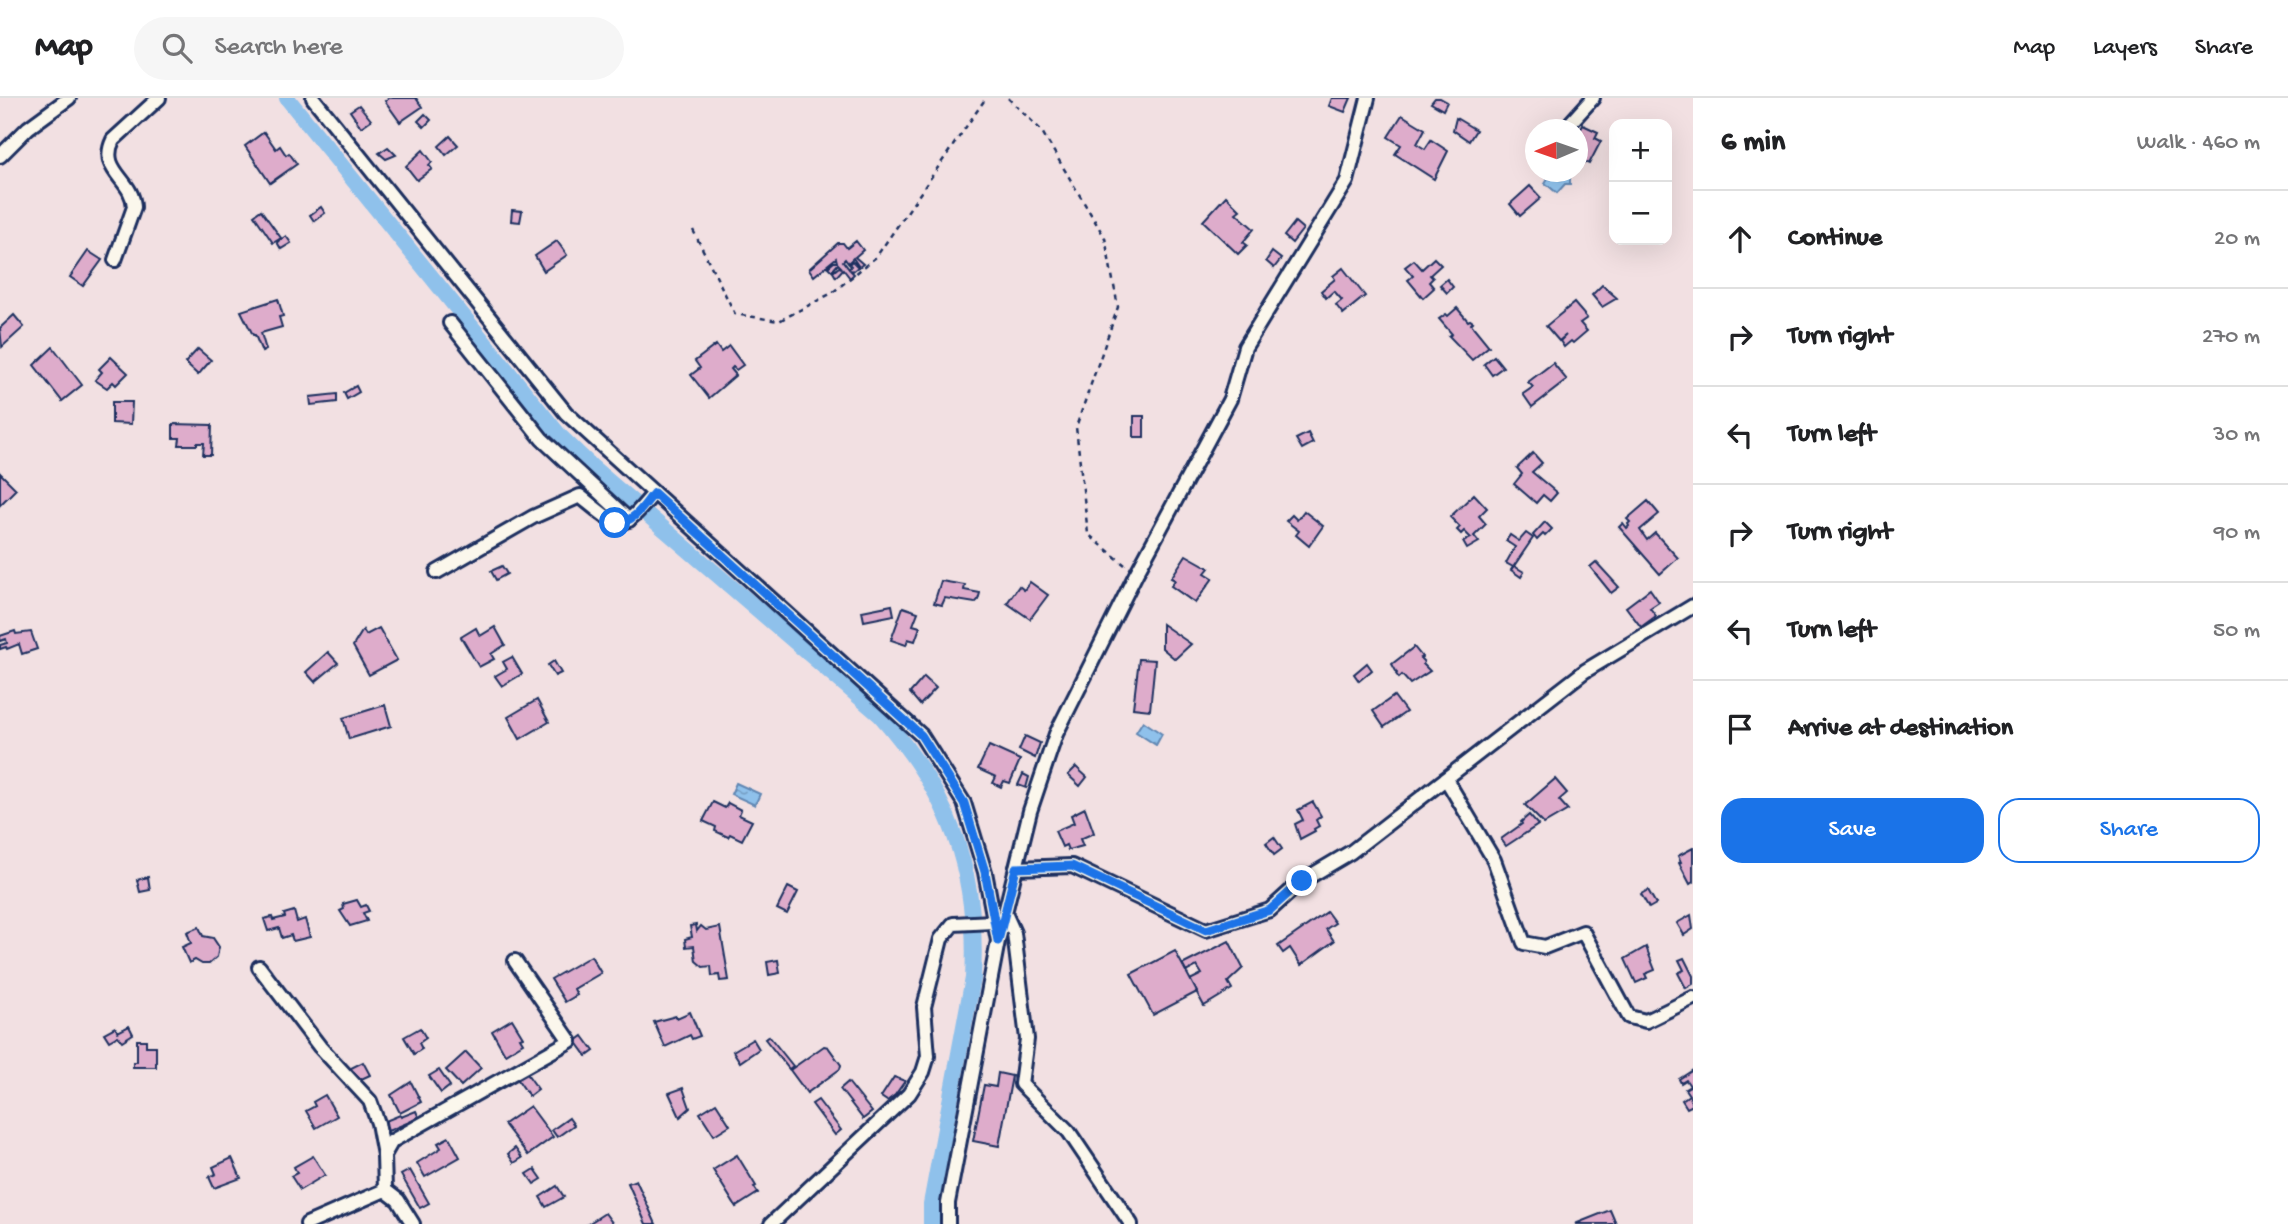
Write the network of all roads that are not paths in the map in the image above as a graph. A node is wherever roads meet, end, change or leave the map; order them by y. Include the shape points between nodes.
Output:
1 (69, 98) edge
2 (159, 98) edge
3 (313, 98) edge
4 (1368, 98) edge
5 (1593, 98) edge
6 (1574, 119) edge
7 (0, 156) edge
8 (115, 261) dead end
9 (450, 323) dead end
10 (654, 493) junction
11 (631, 519) junction
12 (438, 572) dead end
13 (1693, 606) edge
14 (1447, 779) junction
15 (1016, 868) junction
16 (1005, 913) junction
17 (993, 922) junction
18 (998, 941) junction
19 (515, 961) dead end
20 (259, 967) dead end
21 (1693, 999) edge
22 (384, 1155) junction
23 (385, 1190) junction
24 (307, 1224) edge
25 (413, 1224) edge
26 (771, 1224) edge
27 (948, 1224) edge
28 (1131, 1224) edge

1 - 7 street
2 - 8 street via 109,149 111,167 134,199
3 - 10 street via 566,414
4 - 15 street via 1347,181 1245,347 1230,399 1056,734
5 - 6 street
9 - 11 street via 542,439
10 - 11 street
10 - 17 street via 921,735 964,803 985,872
11 - 12 street via 615,523 580,496 533,517
13 - 14 street via 1584,671
14 - 15 street via 1351,852 1302,881 1270,910 1206,930 1072,866
14 - 21 street via 1494,860 1524,943 1545,947 1583,932 1629,1017 1646,1021
15 - 16 street
16 - 18 street
16 - 28 street via 1014,933 1027,1039 1021,1084 1069,1132
17 - 18 street
17 - 26 street via 953,924 941,939 924,1007 928,1056 909,1094
18 - 27 street via 948,1203
19 - 22 street via 570,1041 392,1141
20 - 22 street via 320,1047 370,1101
22 - 23 street
23 - 24 street
23 - 25 street via 398,1200

